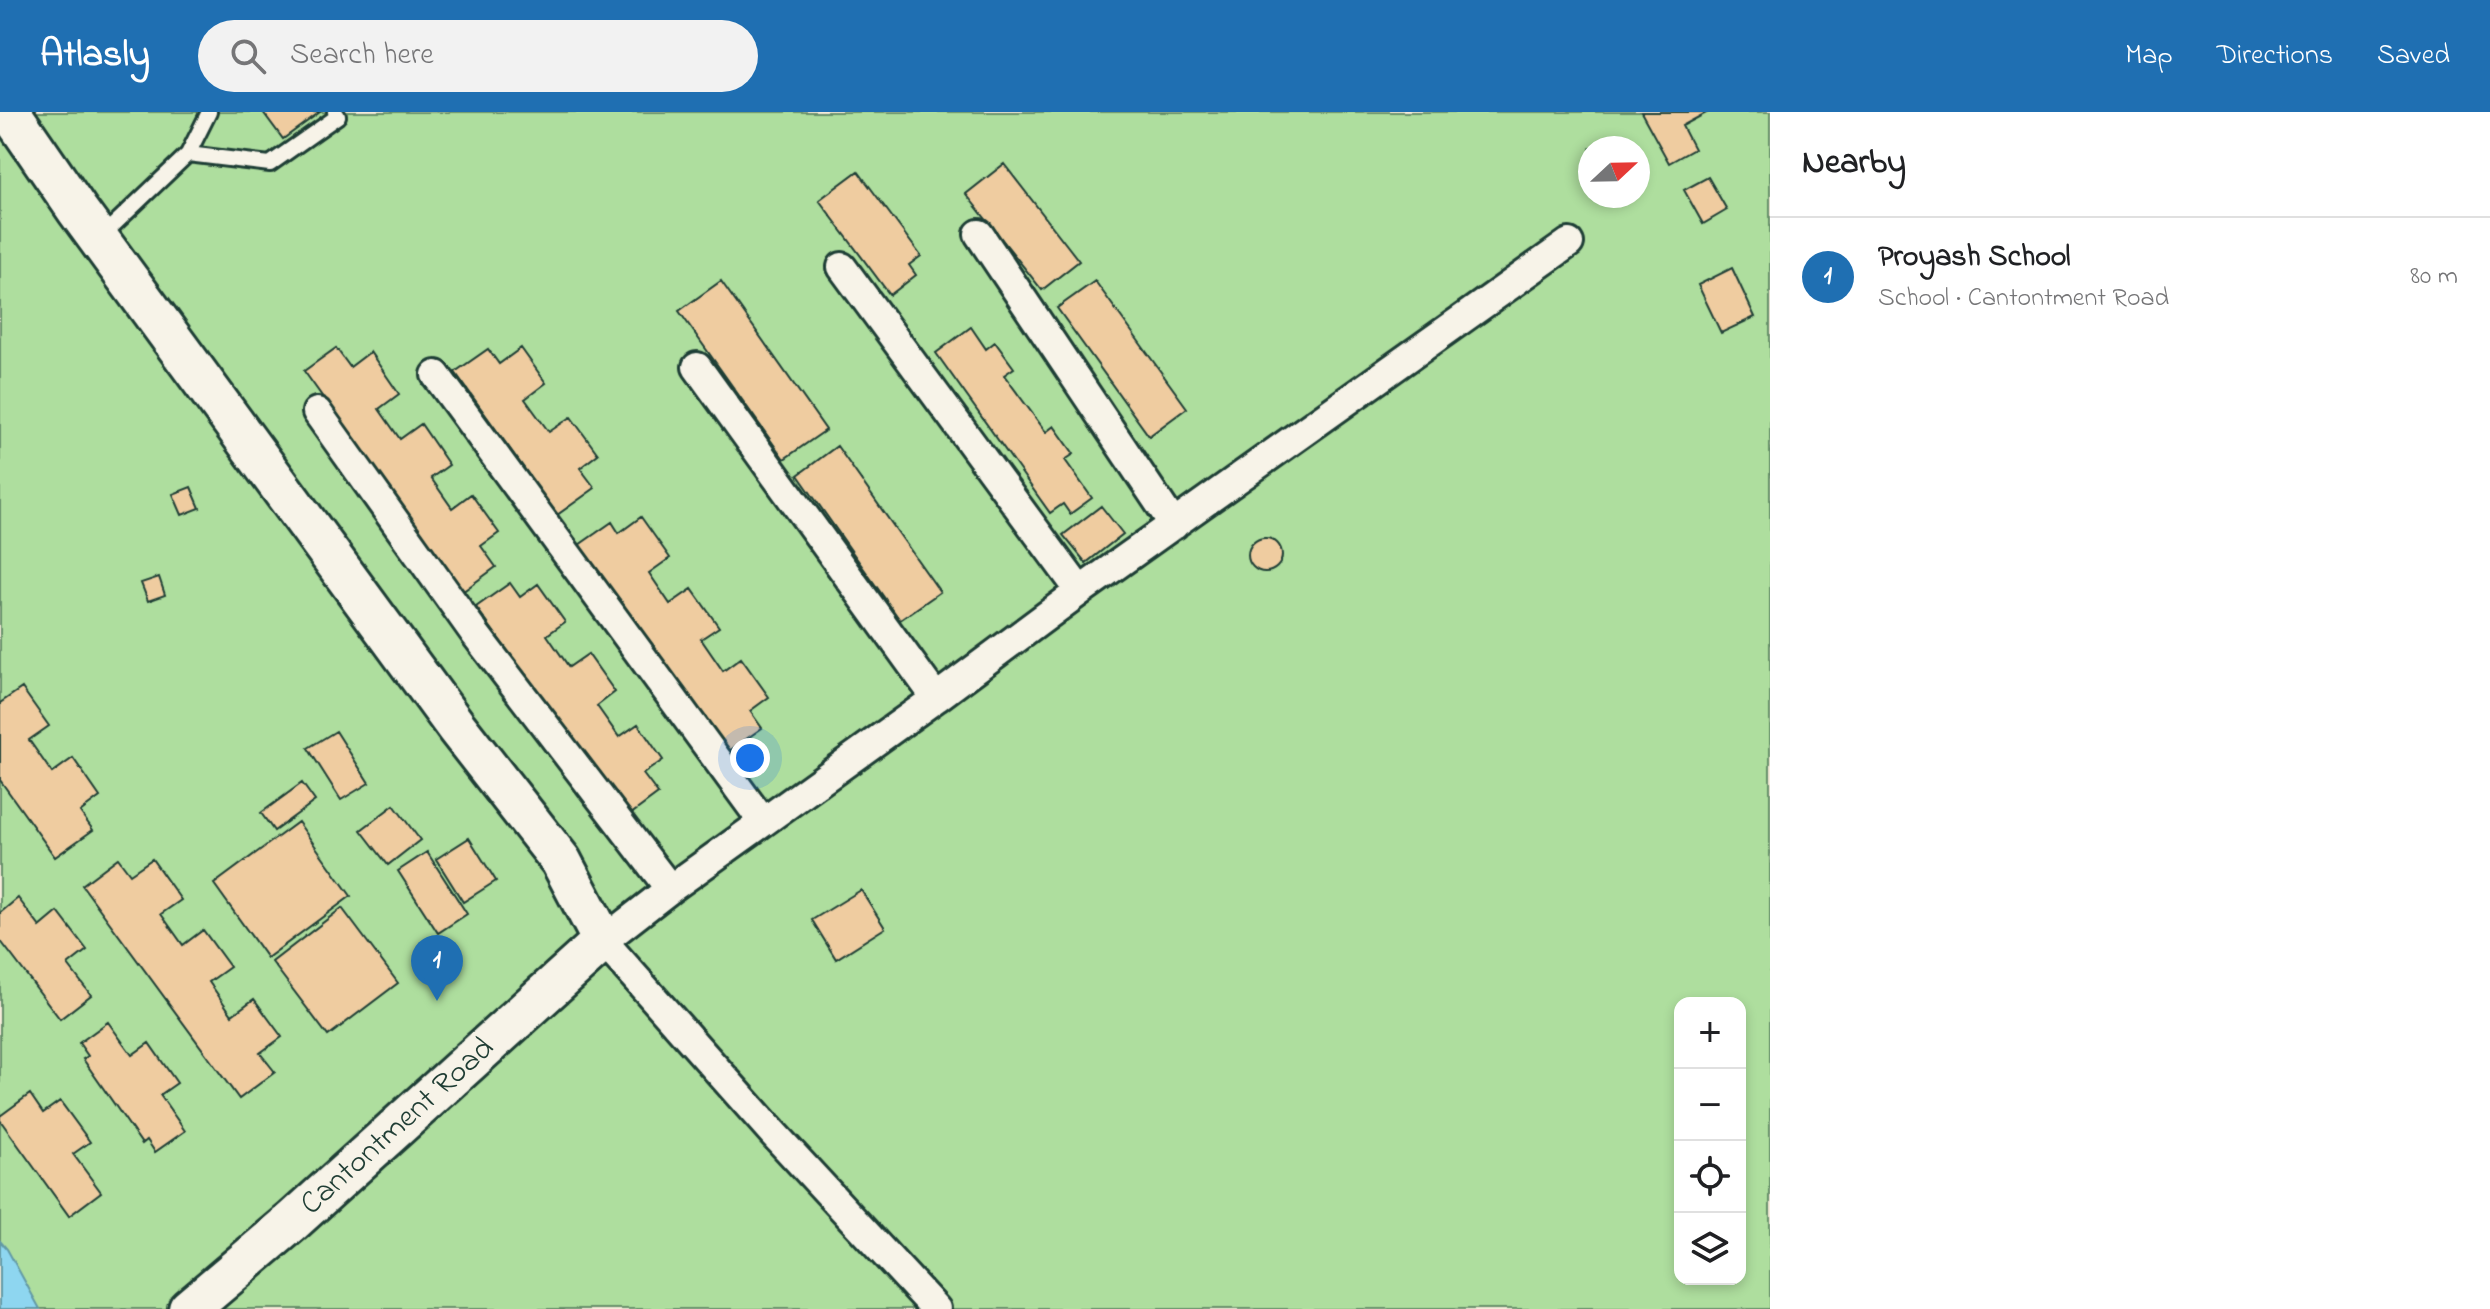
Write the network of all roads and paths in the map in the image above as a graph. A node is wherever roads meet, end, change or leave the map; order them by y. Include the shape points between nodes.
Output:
1 (10, 112) edge
2 (209, 112) edge
3 (335, 112) edge
4 (188, 154) junction
5 (979, 234) dead end
6 (98, 239) junction
7 (1569, 243) dead end
8 (842, 267) dead end
9 (697, 367) dead end
10 (436, 375) dead end
11 (317, 412) dead end
12 (1174, 525) junction
13 (1080, 591) junction
14 (936, 698) junction
15 (763, 822) junction
16 (670, 889) junction
17 (603, 941) junction
18 (189, 1309) edge
19 (936, 1309) edge

1 - 6 street
2 - 4 lane
3 - 4 lane via 338,116 270,164
4 - 6 lane
5 - 12 street
6 - 17 street via 457,728 561,861
7 - 12 street
8 - 13 street
9 - 14 street
10 - 15 street
11 - 16 street via 476,635
12 - 13 street
13 - 14 street
14 - 15 street
15 - 16 street
16 - 17 street
17 - 18 street, Cantontment Road
17 - 19 street

